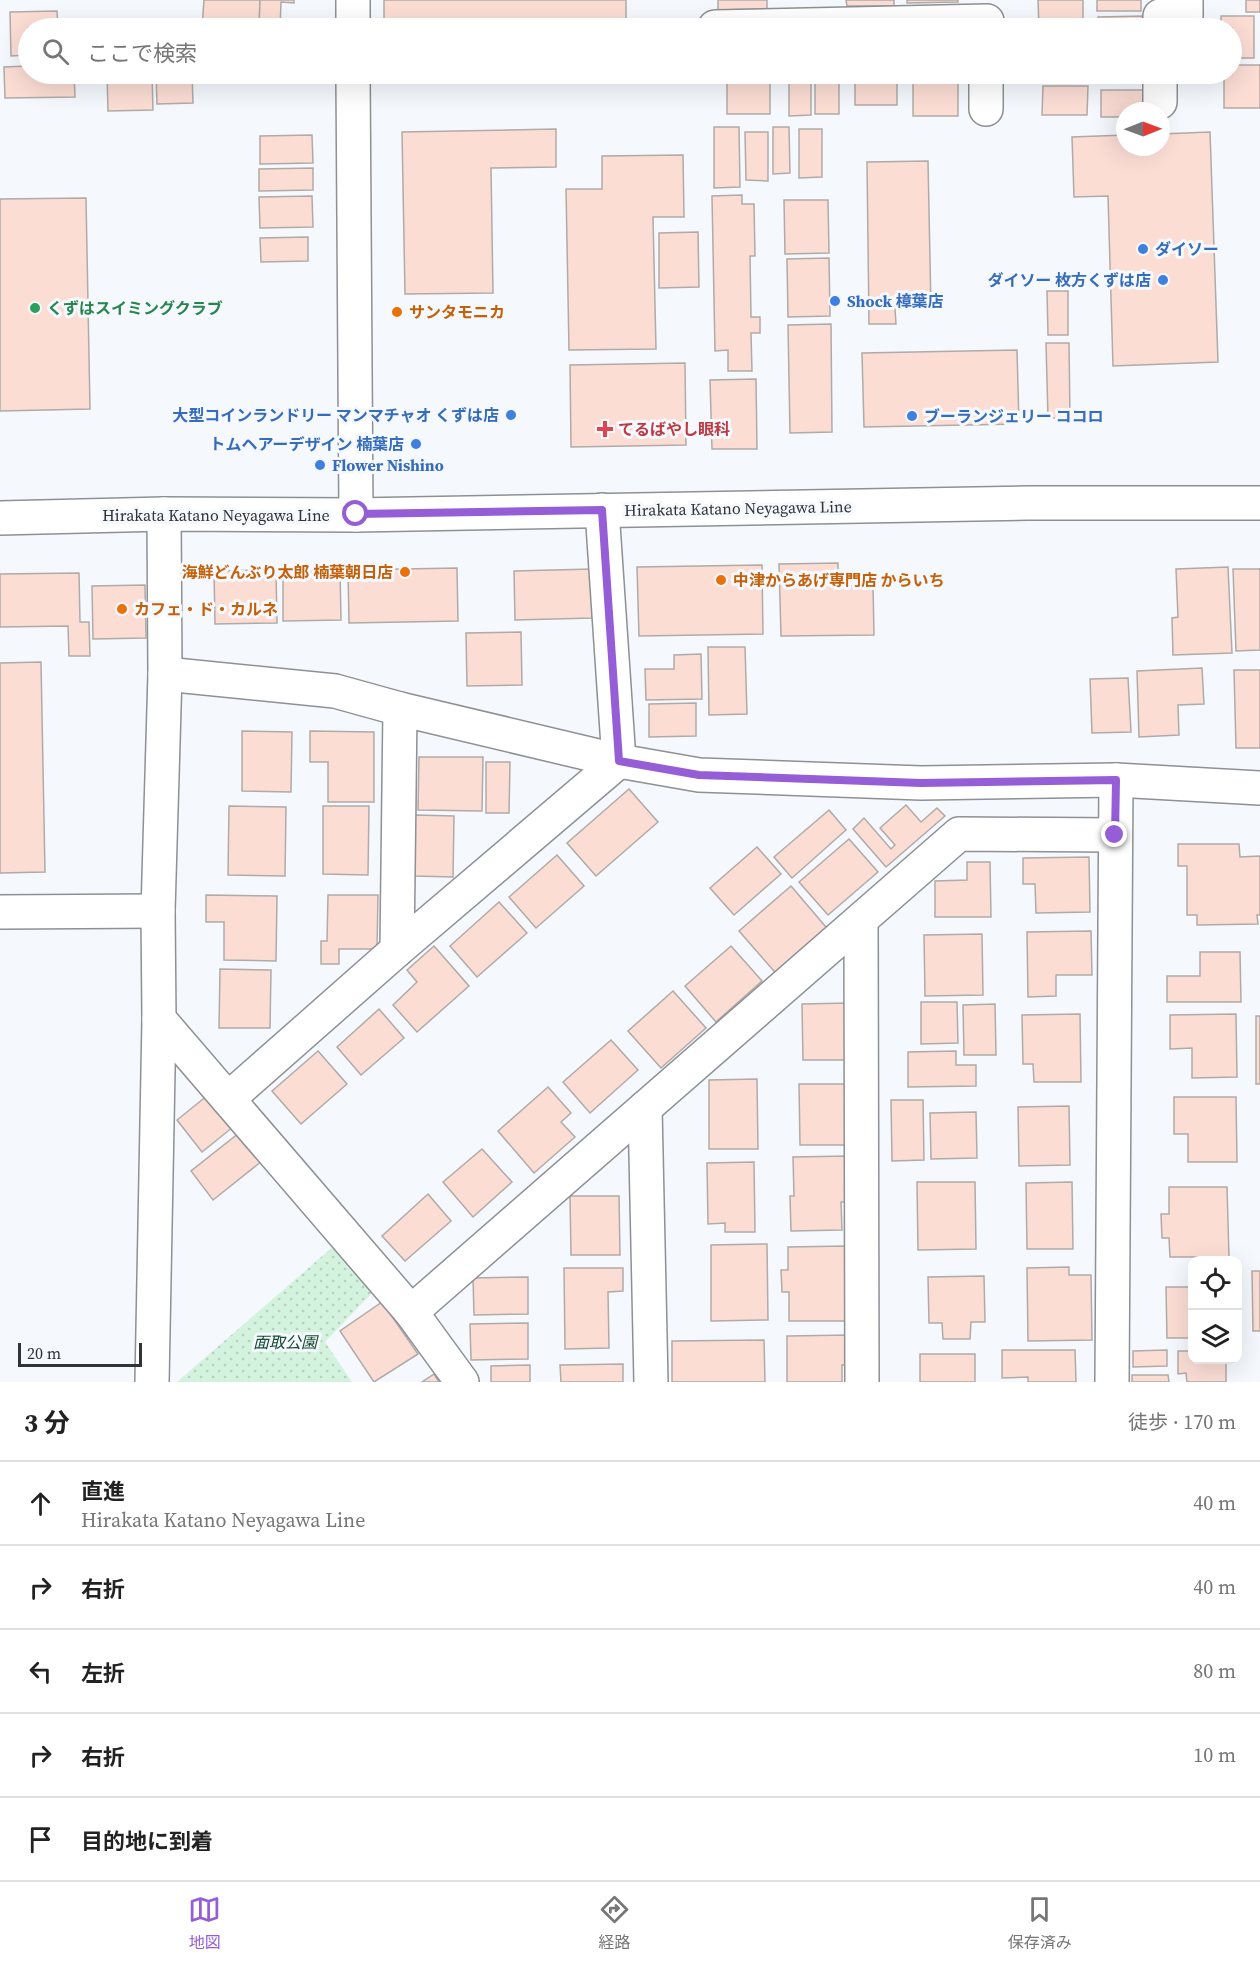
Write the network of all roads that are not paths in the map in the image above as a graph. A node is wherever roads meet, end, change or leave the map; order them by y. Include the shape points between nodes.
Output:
1 (353, 0) edge
2 (1186, 0) edge
3 (796, 13) edge
4 (987, 16) edge
5 (353, 18) edge
6 (767, 18) edge
7 (1160, 18) edge
8 (353, 84) edge
9 (986, 84) edge
10 (986, 109) dead end
11 (1260, 503) edge
12 (602, 510) junction
13 (164, 514) junction
14 (356, 514) junction
15 (0, 518) edge
16 (165, 674) junction
17 (400, 709) junction
18 (619, 761) junction
19 (1116, 780) junction
20 (1260, 788) edge
21 (1115, 835) junction
22 (158, 911) junction
23 (0, 912) edge
24 (861, 920) junction
25 (397, 950) junction
26 (159, 1020) junction
27 (228, 1099) junction
28 (645, 1108) junction
29 (411, 1312) junction
30 (152, 1382) edge
31 (462, 1382) edge
32 (651, 1382) edge
33 (862, 1382) edge
34 (1112, 1382) edge

1 - 5 street
2 - 7 street via 1186,16
3 - 4 street
3 - 6 street
8 - 14 street
9 - 10 street
11 - 12 street, Hirakata Katano Neyagawa Line
12 - 14 street, Hirakata Katano Neyagawa Line
12 - 18 street
13 - 14 street, Hirakata Katano Neyagawa Line
13 - 15 street, Hirakata Katano Neyagawa Line
13 - 16 street
16 - 17 street via 335,691
16 - 22 street
17 - 18 street
17 - 25 street
18 - 19 street via 699,775 921,783
18 - 25 street
19 - 20 street
19 - 21 street
21 - 24 street via 959,834
21 - 34 street
22 - 23 street
22 - 26 street
24 - 28 street
24 - 33 street
25 - 27 street
26 - 27 street
26 - 30 street
27 - 29 street
28 - 29 street
28 - 32 street
29 - 31 street

